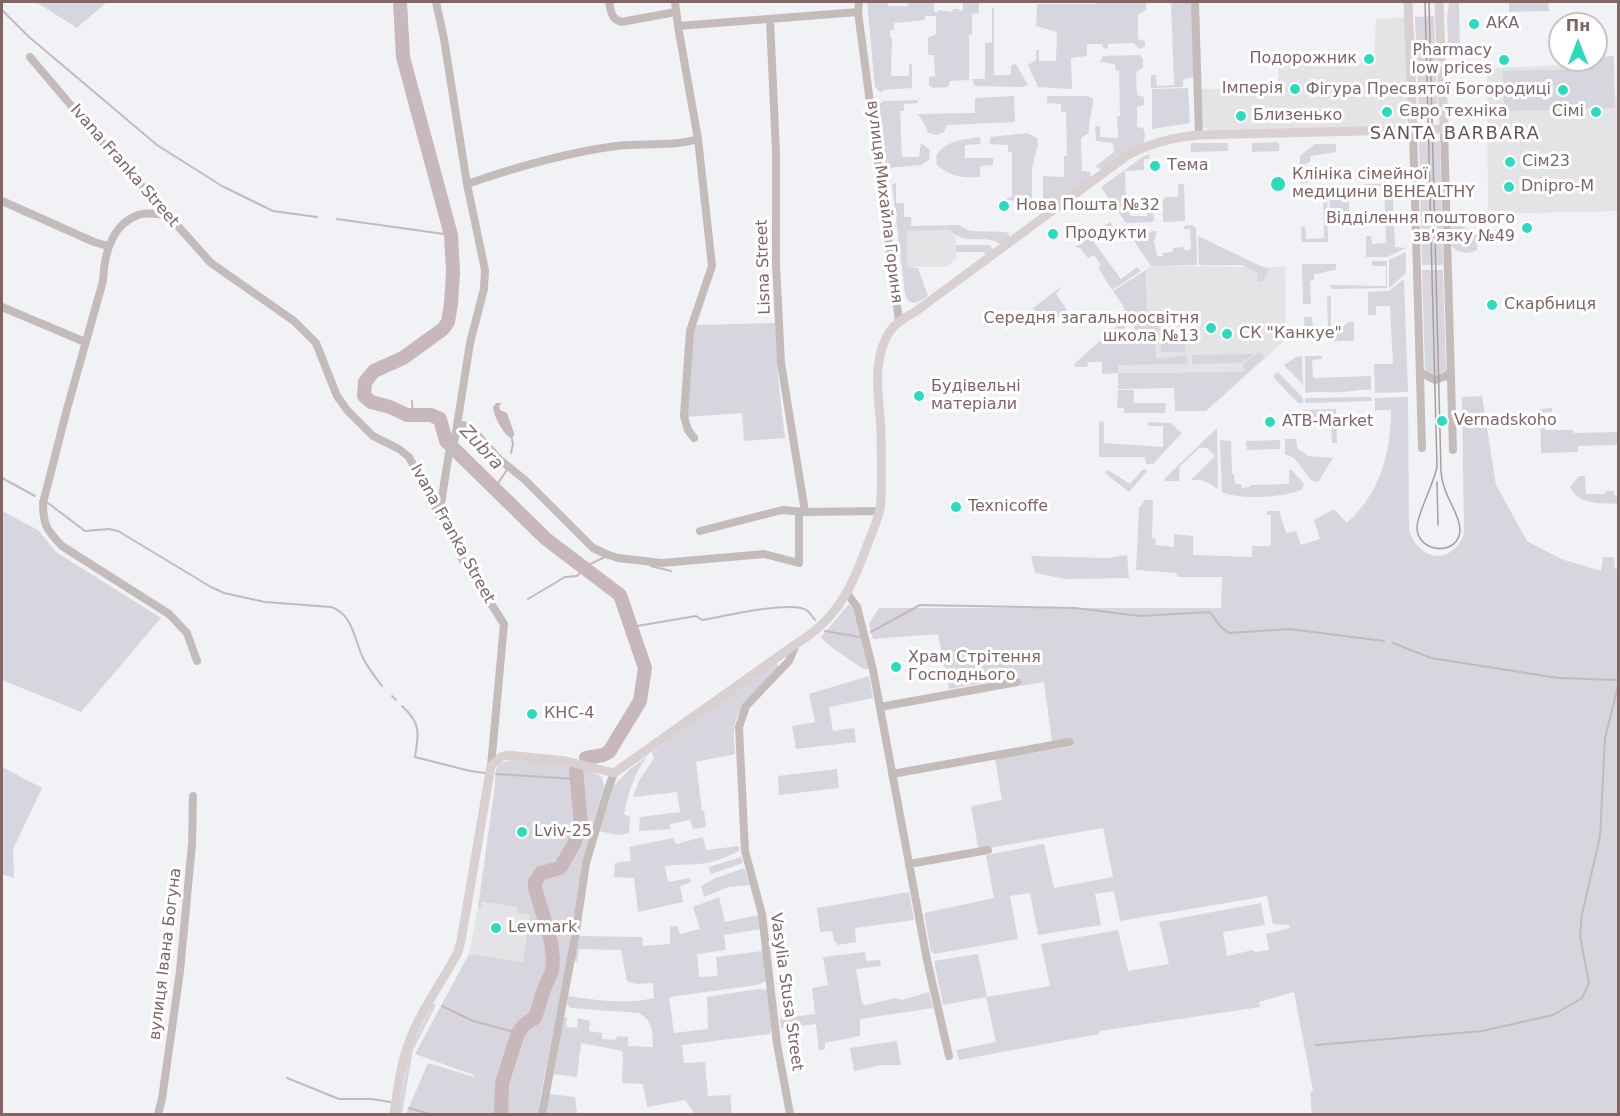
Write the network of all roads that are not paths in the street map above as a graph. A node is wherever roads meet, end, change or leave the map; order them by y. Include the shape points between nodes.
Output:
1 (436, 2) edge
2 (609, 2) edge
3 (675, 2) edge
4 (859, 2) edge
5 (1195, 2) edge
6 (1408, 2) edge
7 (1439, 2) edge
8 (676, 12) junction
9 (856, 13) junction
10 (770, 19) junction
11 (678, 26) junction
12 (30, 57) dead end
13 (1413, 129) junction
14 (1444, 129) junction
15 (1198, 135) junction
16 (699, 139) junction
17 (467, 184) junction
18 (2, 201) edge
19 (166, 215) junction
20 (108, 246) junction
21 (2, 307) edge
22 (899, 321) junction
23 (85, 342) junction
24 (1451, 371) junction
25 (1420, 372) junction
26 (458, 424) junction
27 (694, 438) dead end
28 (1422, 448) dead end
29 (1453, 450) dead end
30 (880, 511) junction
31 (802, 512) junction
32 (439, 516) junction
33 (700, 531) dead end
34 (847, 593) junction
35 (796, 644) junction
36 (197, 661) dead end
37 (1017, 682) dead end
38 (880, 707) junction
39 (1070, 742) dead end
40 (491, 766) junction
41 (614, 773) junction
42 (892, 774) junction
43 (193, 796) dead end
44 (988, 850) dead end
45 (909, 864) junction
46 (949, 1056) dead end
47 (158, 1114) edge
48 (394, 1114) edge
49 (542, 1114) edge
50 (790, 1114) edge

1 - 17 street
2 - 8 street via 611,14 621,22
3 - 8 street
4 - 9 street, вулиця Михайла Гориня
5 - 15 street
6 - 13 main road
7 - 14 main road
8 - 11 street
9 - 10 street
9 - 22 street, вулиця Михайла Гориня
10 - 11 street
10 - 31 street, Lisna Street via 781,363
11 - 16 street
12 - 19 street, Ivana Franka Street
13 - 14 main road
13 - 15 main road
13 - 25 street
14 - 24 street
15 - 22 main road via 1164,140 1128,155
16 - 17 street via 595,149
16 - 27 street via 712,266 690,331 684,416
17 - 26 street via 485,270
18 - 20 street
19 - 20 street via 140,214 129,219
19 - 32 street, Ivana Franka Street via 211,263 294,321 316,343 337,396 373,436 409,457
20 - 23 street via 103,281
21 - 23 street
22 - 30 main road, вулиця Михайла Гориня via 889,333 878,375
23 - 36 street via 44,503 45,526 62,546 169,614 187,633
24 - 25 street via 1435,380
24 - 29 street
25 - 28 street
26 - 31 street, Lisna Street via 470,427 593,548 618,558 680,562 764,554 799,563
26 - 32 street
30 - 31 street
30 - 34 main road, вулиця Михайла Гориня
31 - 33 street via 782,510
32 - 40 street, Ivana Franka Street via 504,624
34 - 35 main road, вулиця Михайла Гориня via 815,633
34 - 38 street via 857,607
35 - 41 main road
35 - 50 street, Vasylia Stusa Street via 789,661 746,706 739,728 744,841 762,914 777,1044
37 - 38 street
38 - 42 street
39 - 42 street
40 - 41 main road via 507,755 573,763
40 - 48 main road, Ivana Franka Street via 458,952 409,1041
41 - 49 street via 586,863
42 - 45 street
43 - 47 street, вулиця Івана Богуна via 180,971
44 - 45 street
45 - 46 street

